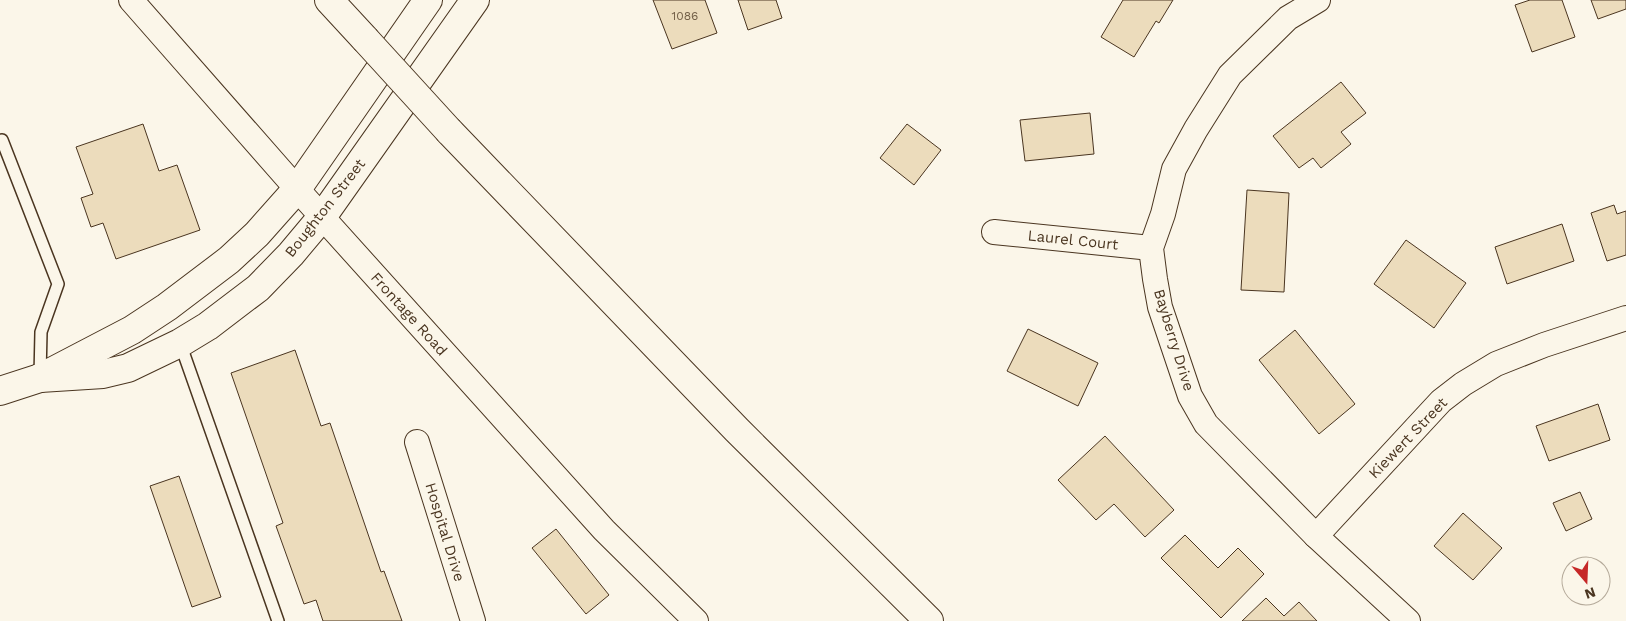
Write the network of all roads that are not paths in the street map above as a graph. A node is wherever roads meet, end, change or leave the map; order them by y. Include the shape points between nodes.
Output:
1 (131, 0) edge
2 (329, 0) edge
3 (428, 0) edge
4 (475, 0) edge
5 (1318, 0) edge
6 (2, 140) dead end
7 (297, 189) junction
8 (322, 217) junction
9 (994, 232) dead end
10 (1152, 248) junction
11 (1626, 318) edge
12 (180, 343) junction
13 (40, 378) junction
14 (0, 391) edge
15 (417, 442) dead end
16 (1316, 536) junction
17 (278, 621) edge
18 (473, 621) edge
19 (696, 621) edge
20 (930, 621) edge
21 (1408, 621) edge

1 - 7 street, Frontage Road
2 - 20 main road, bridge via 449,131 737,430
3 - 7 main road, Boughton Street
4 - 8 main road, Boughton Street
5 - 10 street, Bayberry Drive via 1288,18 1230,75 1174,169
6 - 13 lane via 58,284 41,332
7 - 8 street, Frontage Road
7 - 13 main road, Boughton Street via 229,260 175,302 132,330
8 - 12 main road, Boughton Street via 258,288
8 - 19 street, Frontage Road via 604,530
9 - 10 street, Laurel Court
10 - 16 street, Bayberry Drive via 1160,307 1190,396 1206,424
11 - 16 street, Kiewert Street via 1496,364 1463,384 1441,401
12 - 13 main road, Boughton Street via 128,368 103,374
12 - 17 lane
13 - 14 main road, Boughton Street
15 - 18 street, Hospital Drive
16 - 21 street, Bayberry Drive

